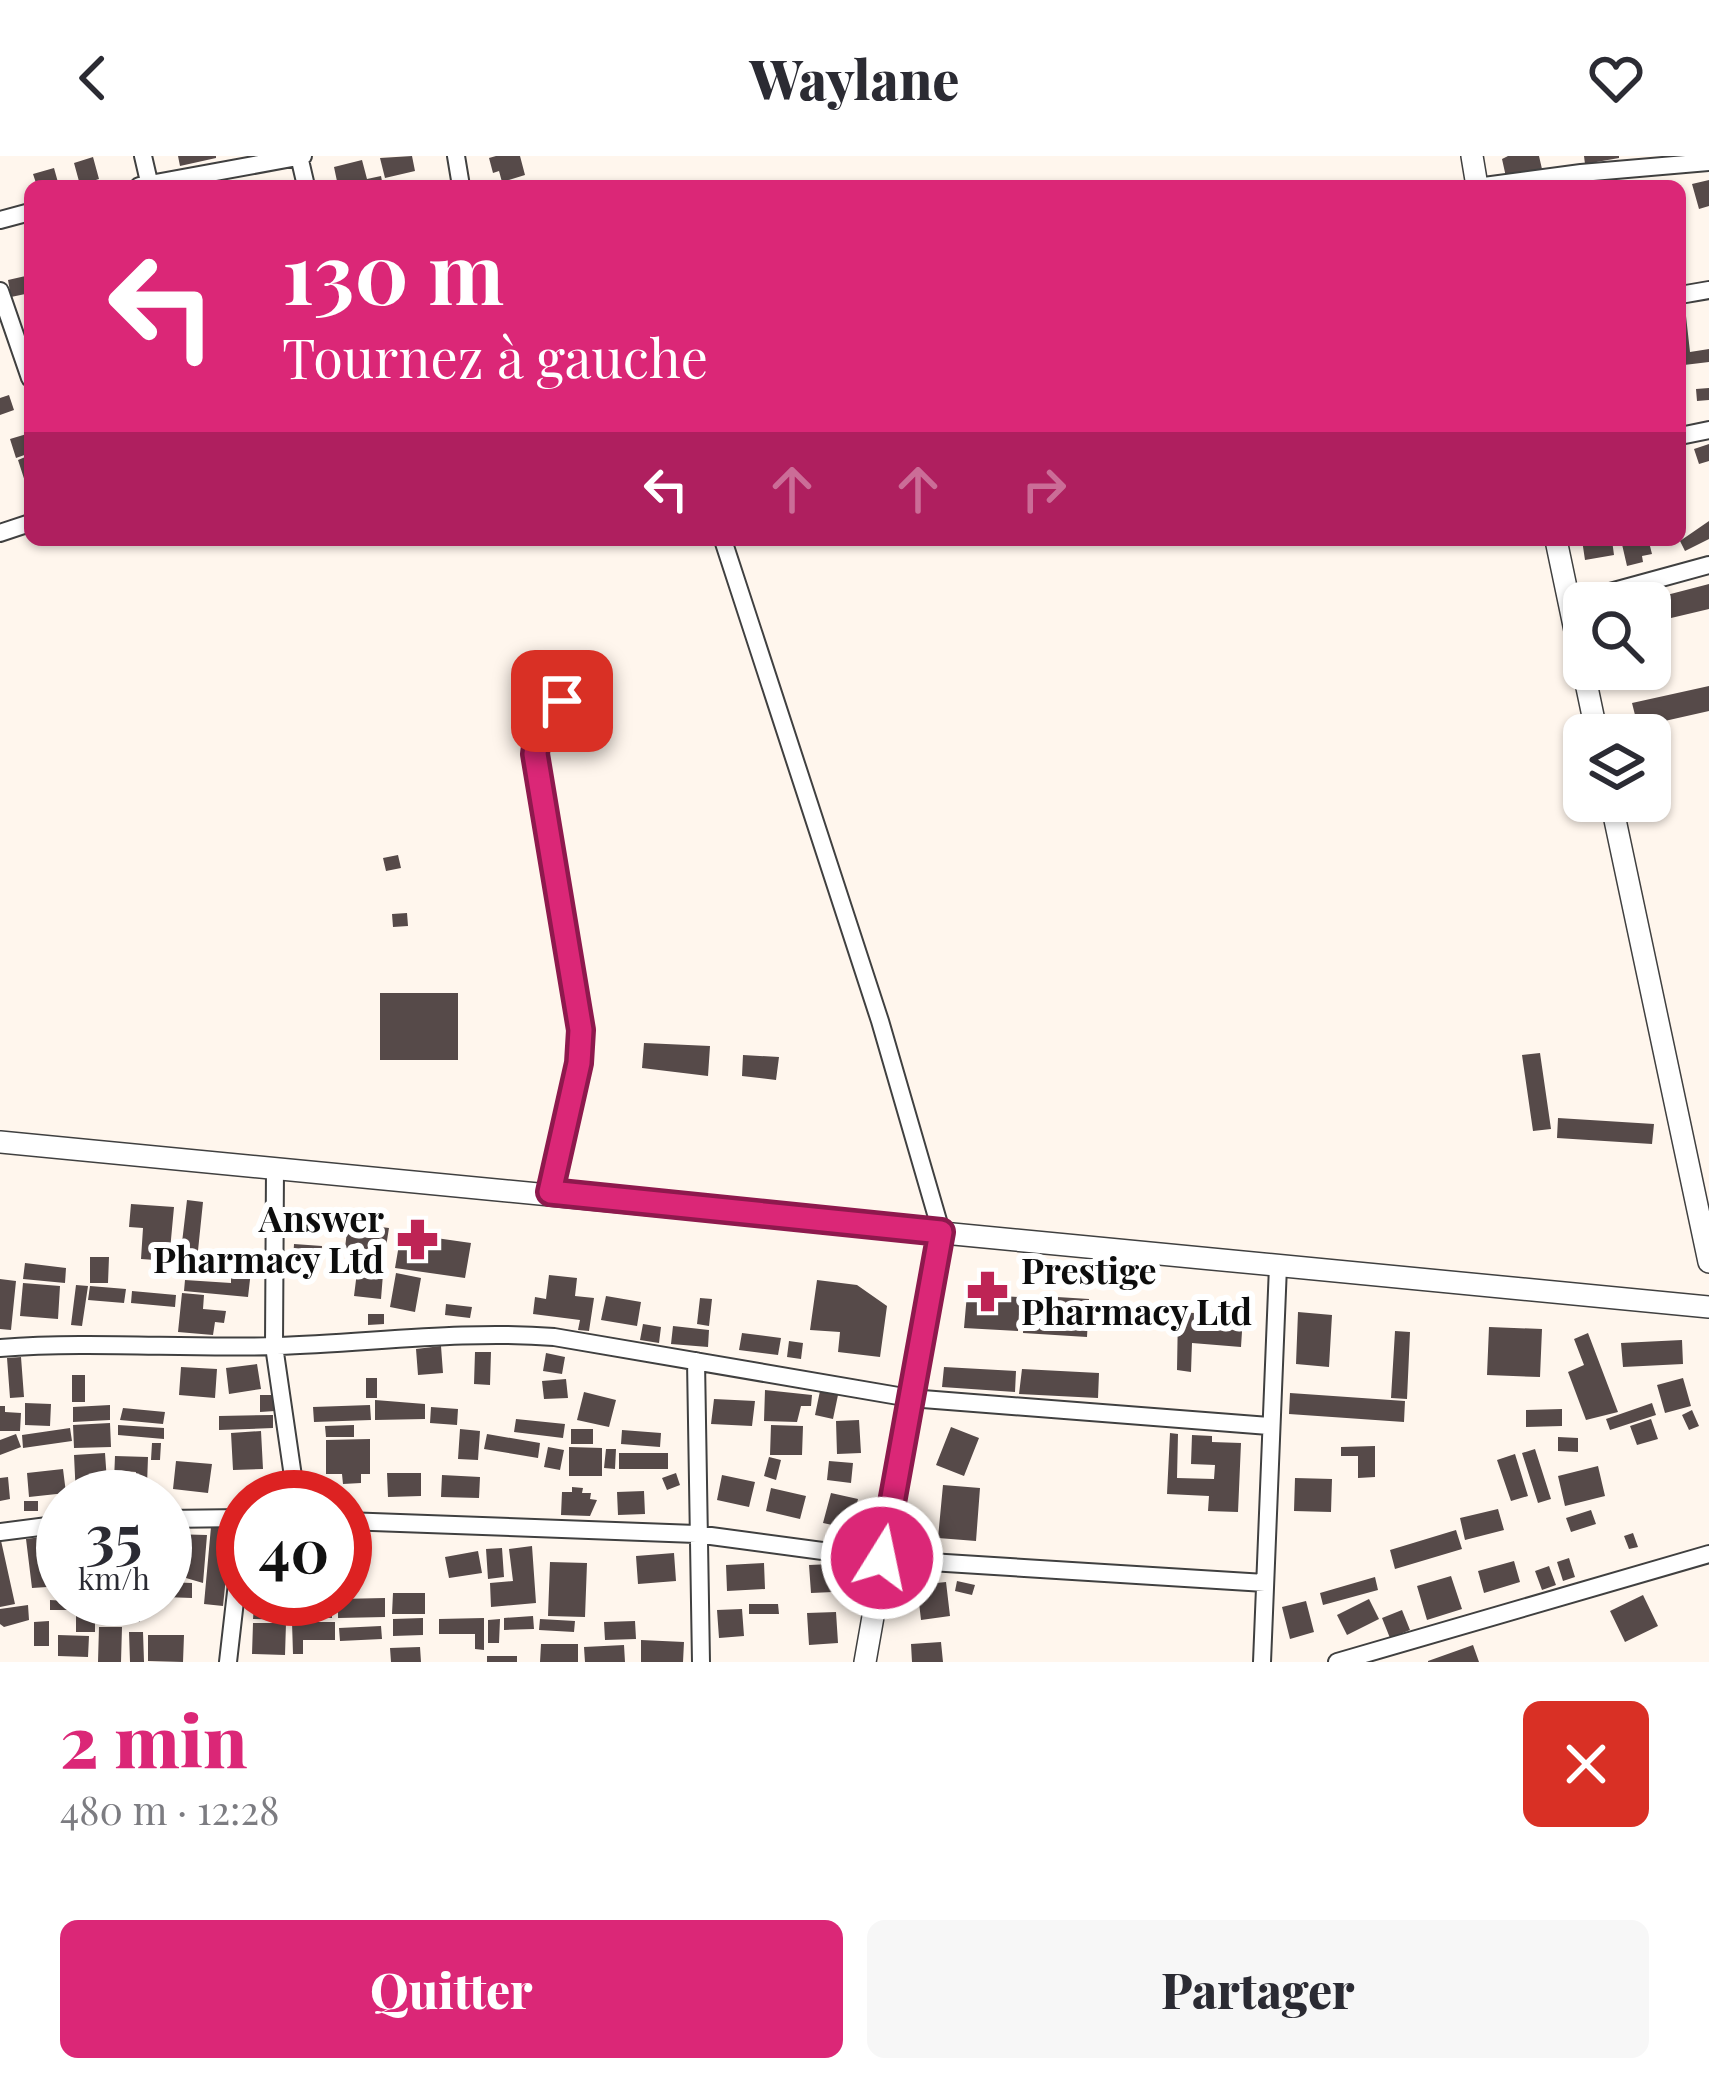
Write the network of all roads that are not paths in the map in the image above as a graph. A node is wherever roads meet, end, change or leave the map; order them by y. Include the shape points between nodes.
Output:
1 (300, 156) edge
2 (1709, 163) edge
3 (173, 180) edge
4 (1523, 180) edge
5 (0, 291) edge
6 (24, 361) edge
7 (725, 546) edge
8 (1557, 546) edge
9 (1709, 566) edge
10 (1565, 582) edge
11 (1649, 582) edge
12 (585, 681) dead end
13 (1615, 822) edge
14 (0, 1142) edge
15 (275, 1168) junction
16 (550, 1192) junction
17 (941, 1232) junction
18 (1709, 1262) edge
19 (1278, 1265) junction
20 (1709, 1307) edge
21 (274, 1346) junction
22 (0, 1348) edge
23 (696, 1361) junction
24 (910, 1399) junction
25 (1270, 1426) junction
26 (292, 1470) edge
27 (372, 1522) edge
28 (36, 1527) edge
29 (0, 1532) edge
30 (696, 1534) junction
31 (1709, 1554) edge
32 (882, 1558) junction
33 (1265, 1583) junction
34 (232, 1626) edge
35 (228, 1662) edge
36 (701, 1662) edge
37 (866, 1662) edge
38 (1262, 1662) edge
39 (1337, 1662) edge

1 - 3 street
2 - 4 street
5 - 6 street
7 - 17 street
8 - 10 street
9 - 11 street
12 - 16 street via 539,722 535,736 581,1030
13 - 18 street
14 - 15 street
15 - 16 street
15 - 21 street
16 - 17 street
17 - 19 street
17 - 24 street
19 - 20 street
19 - 25 street
21 - 22 street
21 - 23 street via 495,1333
21 - 26 street
23 - 24 street
23 - 30 street
24 - 25 street
24 - 32 street
25 - 33 street
27 - 30 street
28 - 29 street
30 - 32 street
30 - 36 street
31 - 39 street
32 - 33 street
32 - 37 street
33 - 38 street
34 - 35 street

